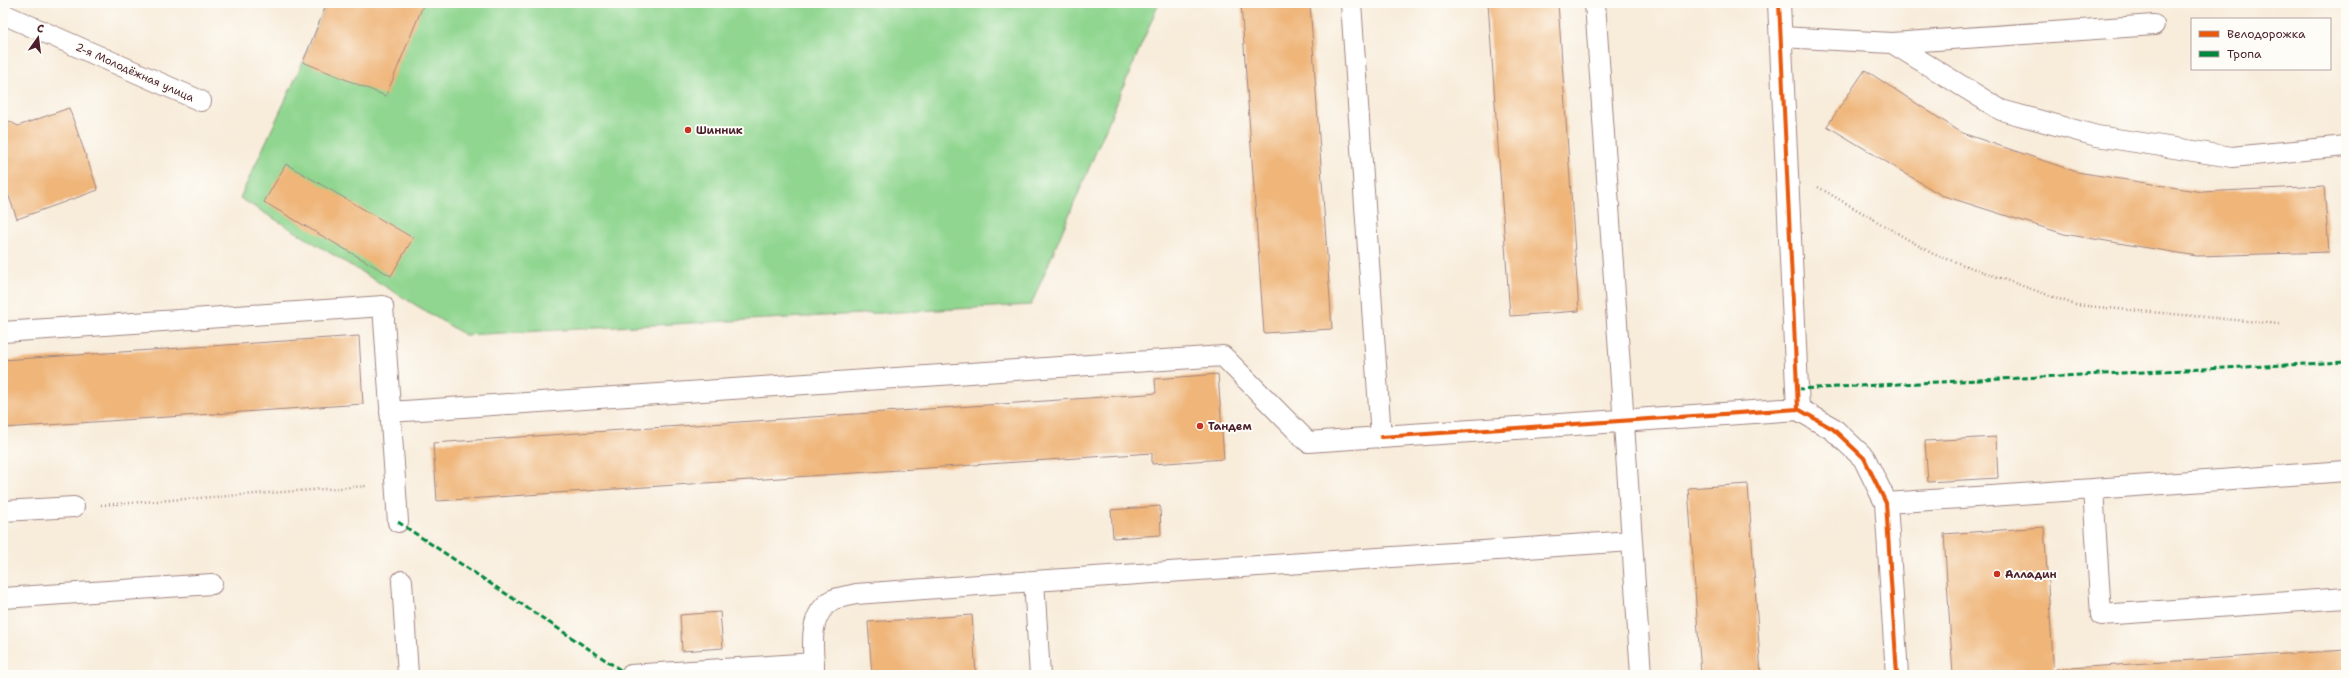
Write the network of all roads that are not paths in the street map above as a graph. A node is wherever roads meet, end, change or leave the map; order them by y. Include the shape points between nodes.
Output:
1 (1351, 3) edge
2 (1595, 3) edge
3 (1779, 3) edge
4 (3, 14) edge
5 (2154, 25) dead end
6 (1781, 37) junction
7 (1892, 43) junction
8 (201, 101) dead end
9 (2346, 146) edge
10 (3, 332) edge
11 (1798, 409) junction
12 (390, 412) junction
13 (1624, 420) junction
14 (1382, 437) junction
15 (2346, 471) edge
16 (2093, 489) junction
17 (1886, 503) junction
18 (74, 506) road end
19 (3, 511) edge
20 (398, 522) dead end
21 (1632, 541) junction
22 (402, 581) dead end
23 (1034, 582) junction
24 (212, 584) dead end
25 (3, 598) edge
26 (2346, 598) edge
27 (814, 669) edge
28 (661, 674) edge
29 (408, 675) edge
30 (632, 675) edge
31 (1040, 675) edge
32 (1641, 675) edge
33 (1898, 675) edge

1 - 14 lane
2 - 13 lane
3 - 6 street
4 - 8 lane, 2-я Молодёжная улица
5 - 7 lane
6 - 7 lane
6 - 11 street
7 - 9 lane via 2001,110 2097,136 2232,157
10 - 12 lane via 383,306
11 - 13 street
11 - 17 street via 1833,429 1864,458
12 - 14 lane via 1223,356 1308,442
12 - 20 lane
13 - 14 street
13 - 21 lane
15 - 16 lane
16 - 17 lane
16 - 26 lane via 2101,615
17 - 33 street
18 - 19 lane
21 - 23 lane
21 - 32 lane
22 - 29 lane
23 - 27 lane via 856,594 832,600 816,618 812,639
23 - 31 lane
24 - 25 lane
27 - 28 lane
28 - 30 lane

